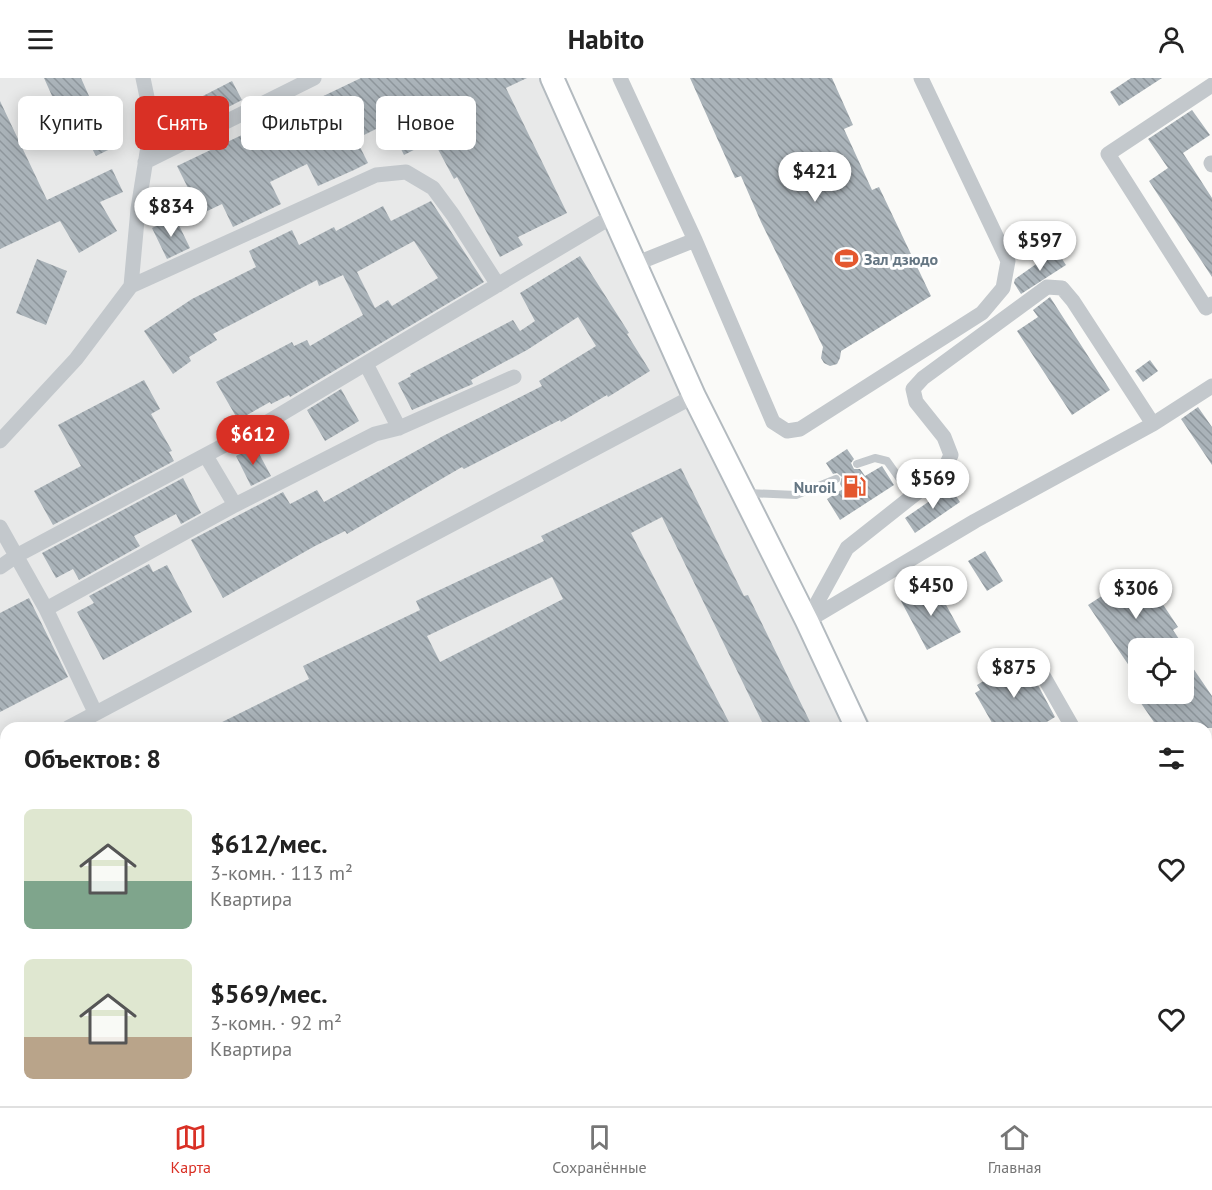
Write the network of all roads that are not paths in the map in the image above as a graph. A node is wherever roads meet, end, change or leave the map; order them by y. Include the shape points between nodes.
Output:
1 (142, 78) edge
2 (314, 78) edge
3 (552, 78) edge
4 (620, 78) edge
5 (921, 78) edge
6 (1212, 85) edge
7 (145, 162) junction
8 (614, 216) junction
9 (695, 240) junction
10 (635, 264) junction
11 (498, 285) junction
12 (131, 286) junction
13 (1212, 304) edge
14 (366, 364) junction
15 (514, 377) dead end
16 (1212, 386) edge
17 (694, 396) junction
18 (1153, 424) junction
19 (399, 428) junction
20 (0, 441) edge
21 (206, 456) junction
22 (857, 464) dead end
23 (836, 479) dead end
24 (743, 493) junction
25 (912, 496) junction
26 (235, 506) junction
27 (0, 527) edge
28 (16, 556) junction
29 (0, 567) edge
30 (46, 609) junction
31 (807, 621) junction
32 (1041, 672) dead end
33 (95, 712) junction
34 (78, 722) edge
35 (854, 722) edge
36 (1070, 722) edge

1 - 7 street via 152,121
2 - 7 street
3 - 8 main road
4 - 9 street
5 - 9 street via 1008,261 1003,288 982,313 800,429 787,430 773,422
6 - 13 street via 1108,154 1206,308
7 - 12 street
8 - 10 main road
8 - 11 street
9 - 10 street
10 - 17 main road
11 - 12 street via 433,188 406,172 376,175
11 - 14 street
12 - 20 street via 76,359
14 - 19 street
14 - 21 street
15 - 19 street
16 - 18 street
17 - 24 main road
17 - 33 street
18 - 25 street via 1073,301 1062,288 1047,287 913,389 915,402 944,437 951,454 944,472
18 - 31 street via 975,521
19 - 26 street via 375,434
21 - 26 street
21 - 28 street
22 - 25 lane via 875,458 887,462
23 - 24 lane via 796,495
24 - 31 main road
25 - 31 street via 847,548
26 - 30 street
27 - 28 street
28 - 29 street
28 - 30 street
30 - 33 street
31 - 35 main road
32 - 36 street
33 - 34 street

